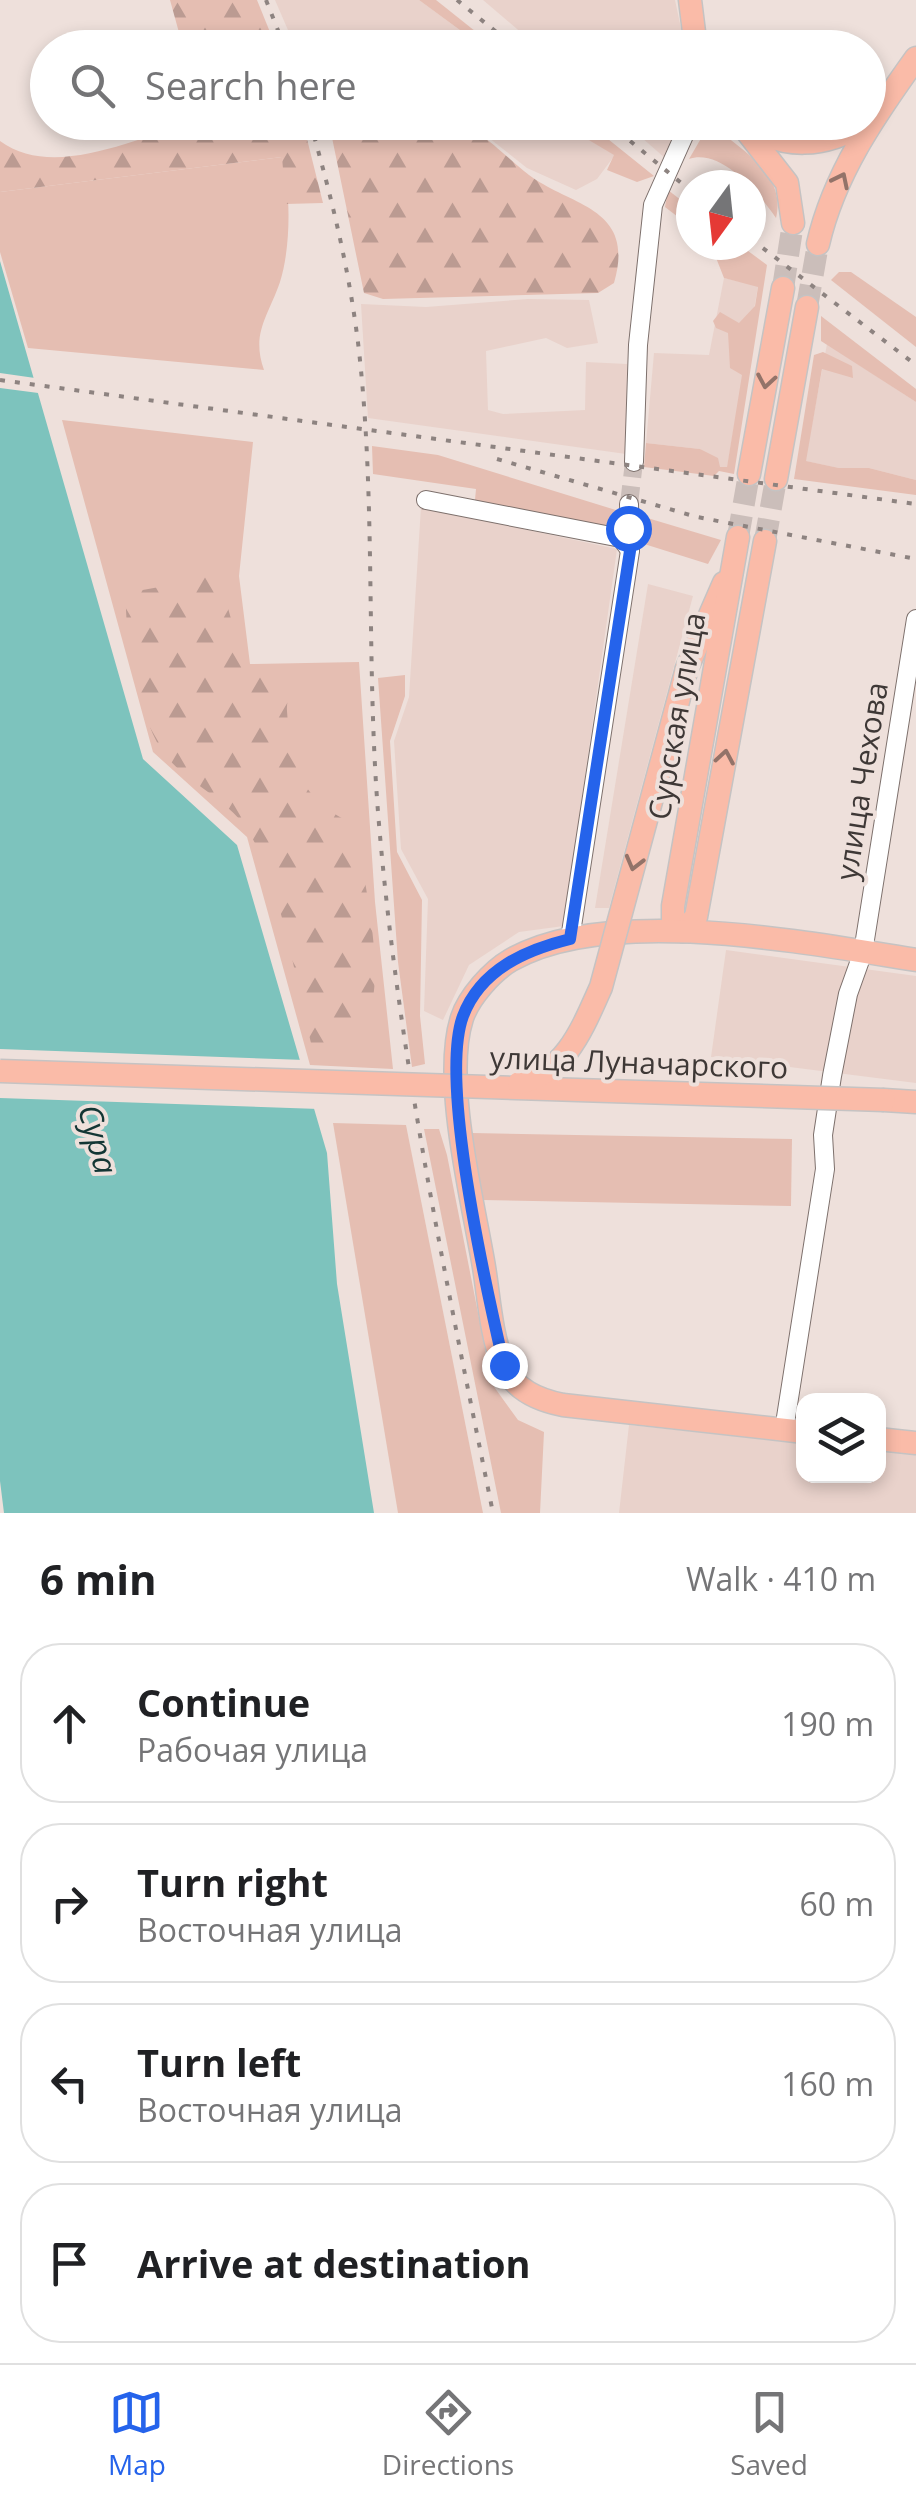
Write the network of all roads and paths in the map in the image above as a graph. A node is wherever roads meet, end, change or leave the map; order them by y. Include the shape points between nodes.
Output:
1 (690, 0) edge
2 (694, 30) edge
3 (916, 58) edge
4 (886, 98) edge
5 (681, 140) edge
6 (754, 140) edge
7 (782, 140) edge
8 (828, 140) edge
9 (860, 140) edge
10 (793, 224) tunnel mouth
11 (818, 244) tunnel mouth
12 (782, 288) tunnel mouth
13 (807, 307) tunnel mouth
14 (634, 462) tunnel mouth
15 (749, 474) tunnel mouth
16 (776, 479) tunnel mouth
17 (426, 500) dead end
18 (629, 504) tunnel mouth
19 (738, 537) tunnel mouth
20 (764, 541) tunnel mouth
21 (630, 551) junction
22 (733, 567) junction
23 (916, 618) edge
24 (701, 887) junction
25 (673, 906) junction
26 (683, 931) junction
27 (650, 933) junction
28 (733, 935) junction
29 (570, 939) junction
30 (862, 952) junction
31 (916, 960) edge
32 (0, 1071) edge
33 (500, 1087) junction
34 (916, 1102) edge
35 (794, 1431) edge
36 (886, 1440) edge
37 (916, 1443) edge

1 - 2 main road
3 - 4 main road
5 - 14 street via 657,189 638,345
6 - 10 main road via 786,183
7 - 8 main road
11 -> 9 main road
12 -> 15 main road
13 - 16 main road
17 - 21 street via 620,538
18 - 21 street
19 - 22 main road, Сурская улица
24 -> 20 main road, Сурская улица
21 - 29 street
22 - 25 main road, Сурская улица
22 -> 33 main road, bridge via 686,668 601,987 580,1036 534,1080
23 - 30 street, улица Чехова
24 - 26 main road, Сурская улица via 696,917
24 - 28 main road via 714,919
25 - 26 main road via 673,920
25 - 27 main road
26 - 27 main road
26 - 28 main road
27 - 29 main road
28 - 30 main road
29 - 35 main road via 507,962 462,1018 456,1060 462,1140 504,1365 531,1396 563,1405
30 - 31 main road
30 - 35 street, улица Чехова via 826,1115
32 - 33 main road, улица Луначарского, bridge
33 - 34 main road, улица Луначарского, bridge
36 - 37 main road

